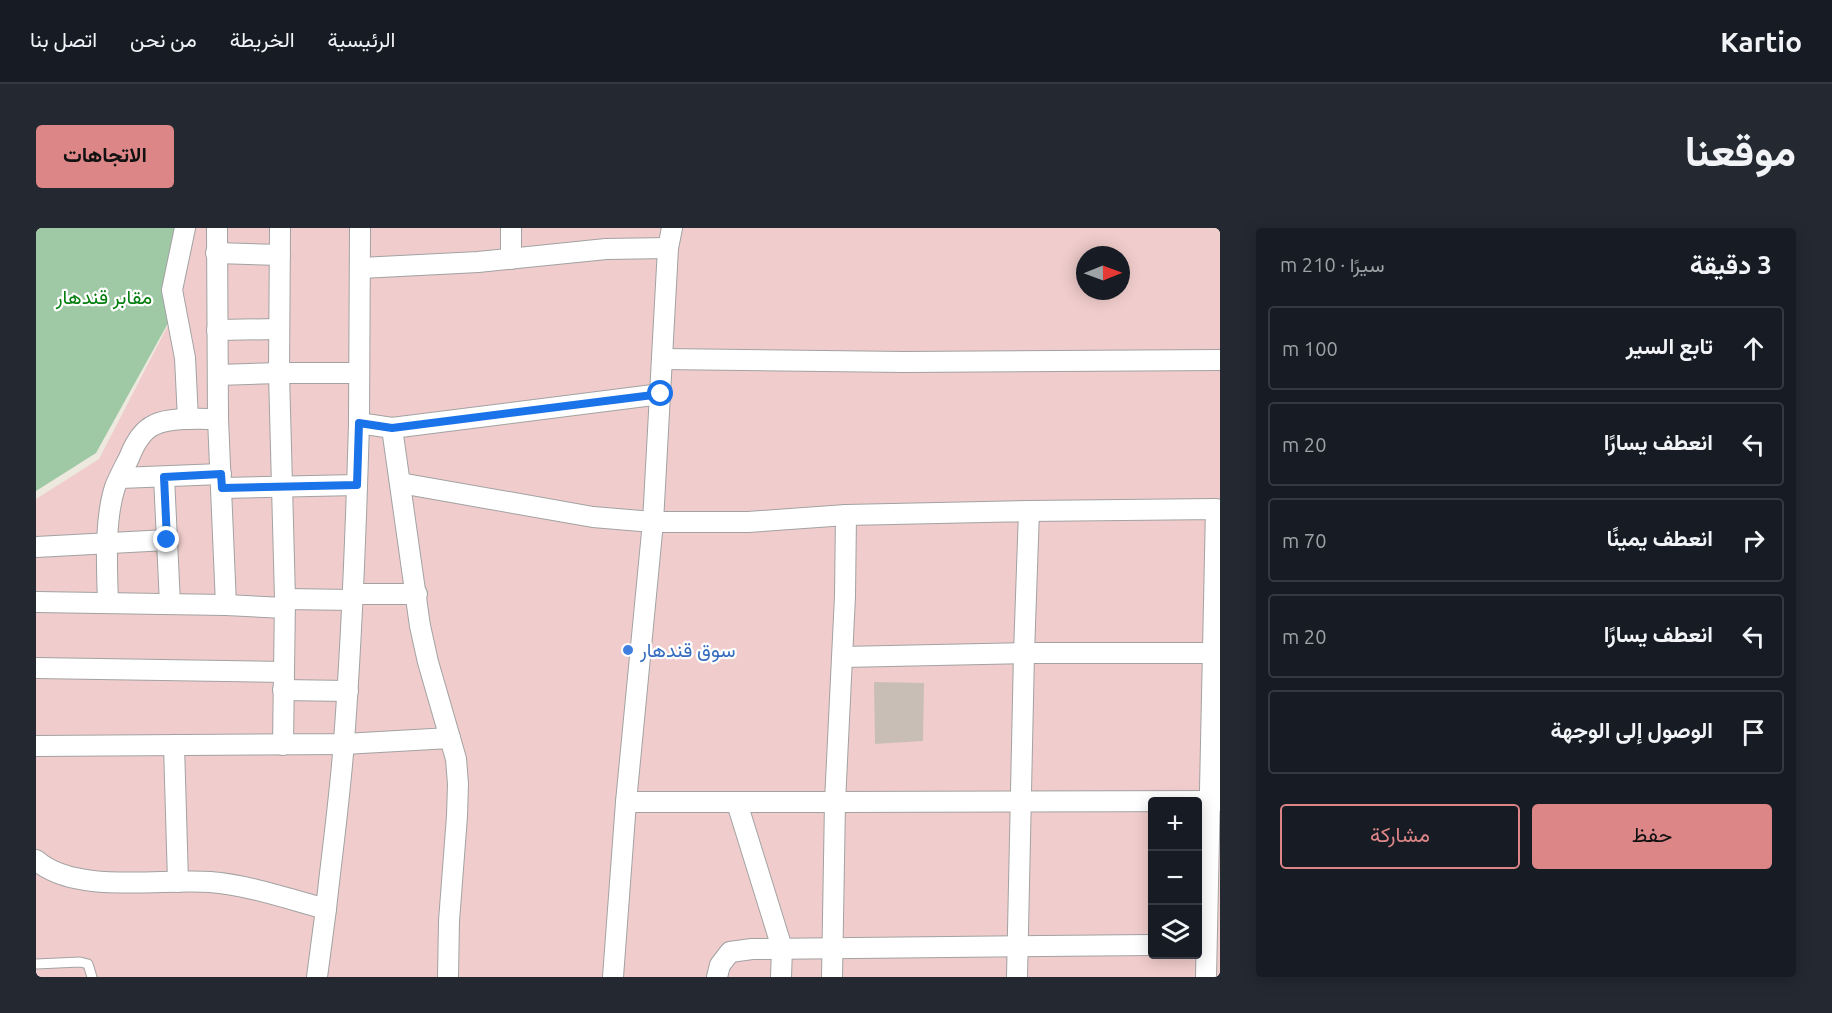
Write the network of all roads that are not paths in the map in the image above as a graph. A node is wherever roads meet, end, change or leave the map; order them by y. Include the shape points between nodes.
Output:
1 (185, 228) edge
2 (217, 228) edge
3 (280, 228) edge
4 (360, 228) edge
5 (511, 228) edge
6 (672, 228) edge
7 (668, 248) junction
8 (216, 253) junction
9 (280, 255) junction
10 (511, 259) junction
11 (361, 268) junction
12 (279, 329) junction
13 (217, 330) junction
14 (663, 359) junction
15 (1220, 360) edge
16 (279, 373) junction
17 (359, 373) junction
18 (218, 375) junction
19 (661, 394) junction
20 (218, 419) junction
21 (188, 420) junction
22 (359, 423) junction
23 (392, 428) junction
24 (164, 477) junction
25 (120, 478) junction
26 (221, 481) junction
27 (400, 483) junction
28 (357, 485) junction
29 (283, 486) junction
30 (1218, 509) edge
31 (1029, 511) junction
32 (846, 515) junction
33 (653, 522) junction
34 (167, 540) junction
35 (108, 542) junction
36 (36, 547) edge
37 (417, 594) junction
38 (353, 597) junction
39 (36, 602) edge
40 (108, 603) junction
41 (170, 604) junction
42 (226, 604) junction
43 (285, 604) junction
44 (1023, 653) junction
45 (1217, 653) edge
46 (843, 657) junction
47 (36, 668) edge
48 (283, 681) junction
49 (348, 691) junction
50 (450, 738) junction
51 (344, 744) junction
52 (174, 745) junction
53 (283, 745) junction
54 (36, 746) edge
55 (1021, 801) junction
56 (1215, 801) edge
57 (626, 802) junction
58 (835, 802) junction
59 (737, 803) junction
60 (36, 860) edge
61 (178, 882) junction
62 (326, 909) junction
63 (1208, 944) edge
64 (1148, 945) edge
65 (782, 948) junction
66 (832, 948) junction
67 (1018, 948) junction
68 (36, 964) edge
69 (92, 977) edge
70 (317, 977) edge
71 (448, 977) edge
72 (612, 977) edge
73 (717, 977) edge
74 (781, 977) edge
75 (832, 977) edge
76 (1017, 977) edge
77 (1206, 977) edge

1 - 21 street via 172,290 185,358
2 - 8 street
3 - 9 street
4 - 11 street
5 - 10 street
6 - 7 street
7 - 10 street via 606,249
7 - 14 street
8 - 9 street
8 - 13 street
9 - 12 street
10 - 11 street
11 - 17 street
12 - 13 street
12 - 16 street
13 - 18 street
14 - 15 street
14 - 19 street
16 - 17 street
16 - 18 street
16 - 29 street
17 - 22 street
18 - 20 street
19 - 23 street
19 - 33 street
20 - 21 street
20 - 26 street
21 - 25 street via 158,424 145,431
22 - 23 street
22 - 28 street
23 - 27 street
24 - 25 street
24 - 26 street
24 - 34 street
25 - 35 street via 112,498
26 - 29 street
26 - 42 street
27 - 33 street via 594,517
27 - 37 street
28 - 29 street
28 - 38 street
29 - 43 street
30 - 31 street
30 - 45 street
31 - 32 street
31 - 44 street
32 - 33 street via 748,522
32 - 46 street
33 - 57 street
34 - 35 street
34 - 41 street
35 - 36 street
35 - 40 street
37 - 38 street
37 - 50 street via 428,662
38 - 43 street
38 - 49 street
39 - 40 street
40 - 41 street
41 - 42 street
42 - 43 street
43 - 48 street
44 - 45 street
44 - 46 street
44 - 55 street
45 - 56 street
46 - 58 street
47 - 48 street
48 - 49 street
48 - 53 street
49 - 51 street
50 - 51 street
50 - 71 street via 458,784
51 - 53 street
51 - 62 street
52 - 53 street
52 - 54 street
52 - 61 street
55 - 56 street
55 - 58 street
55 - 67 street
56 - 63 street
57 - 59 street
57 - 72 street
58 - 59 street
58 - 66 street
59 - 65 street
60 - 61 street via 66,875 92,881
61 - 62 street via 230,884
62 - 70 street
63 - 77 street
64 - 67 street
65 - 66 street
65 - 73 street via 730,952
65 - 74 street
66 - 67 street
66 - 75 street
67 - 76 street
68 - 69 lane via 80,962 88,964

